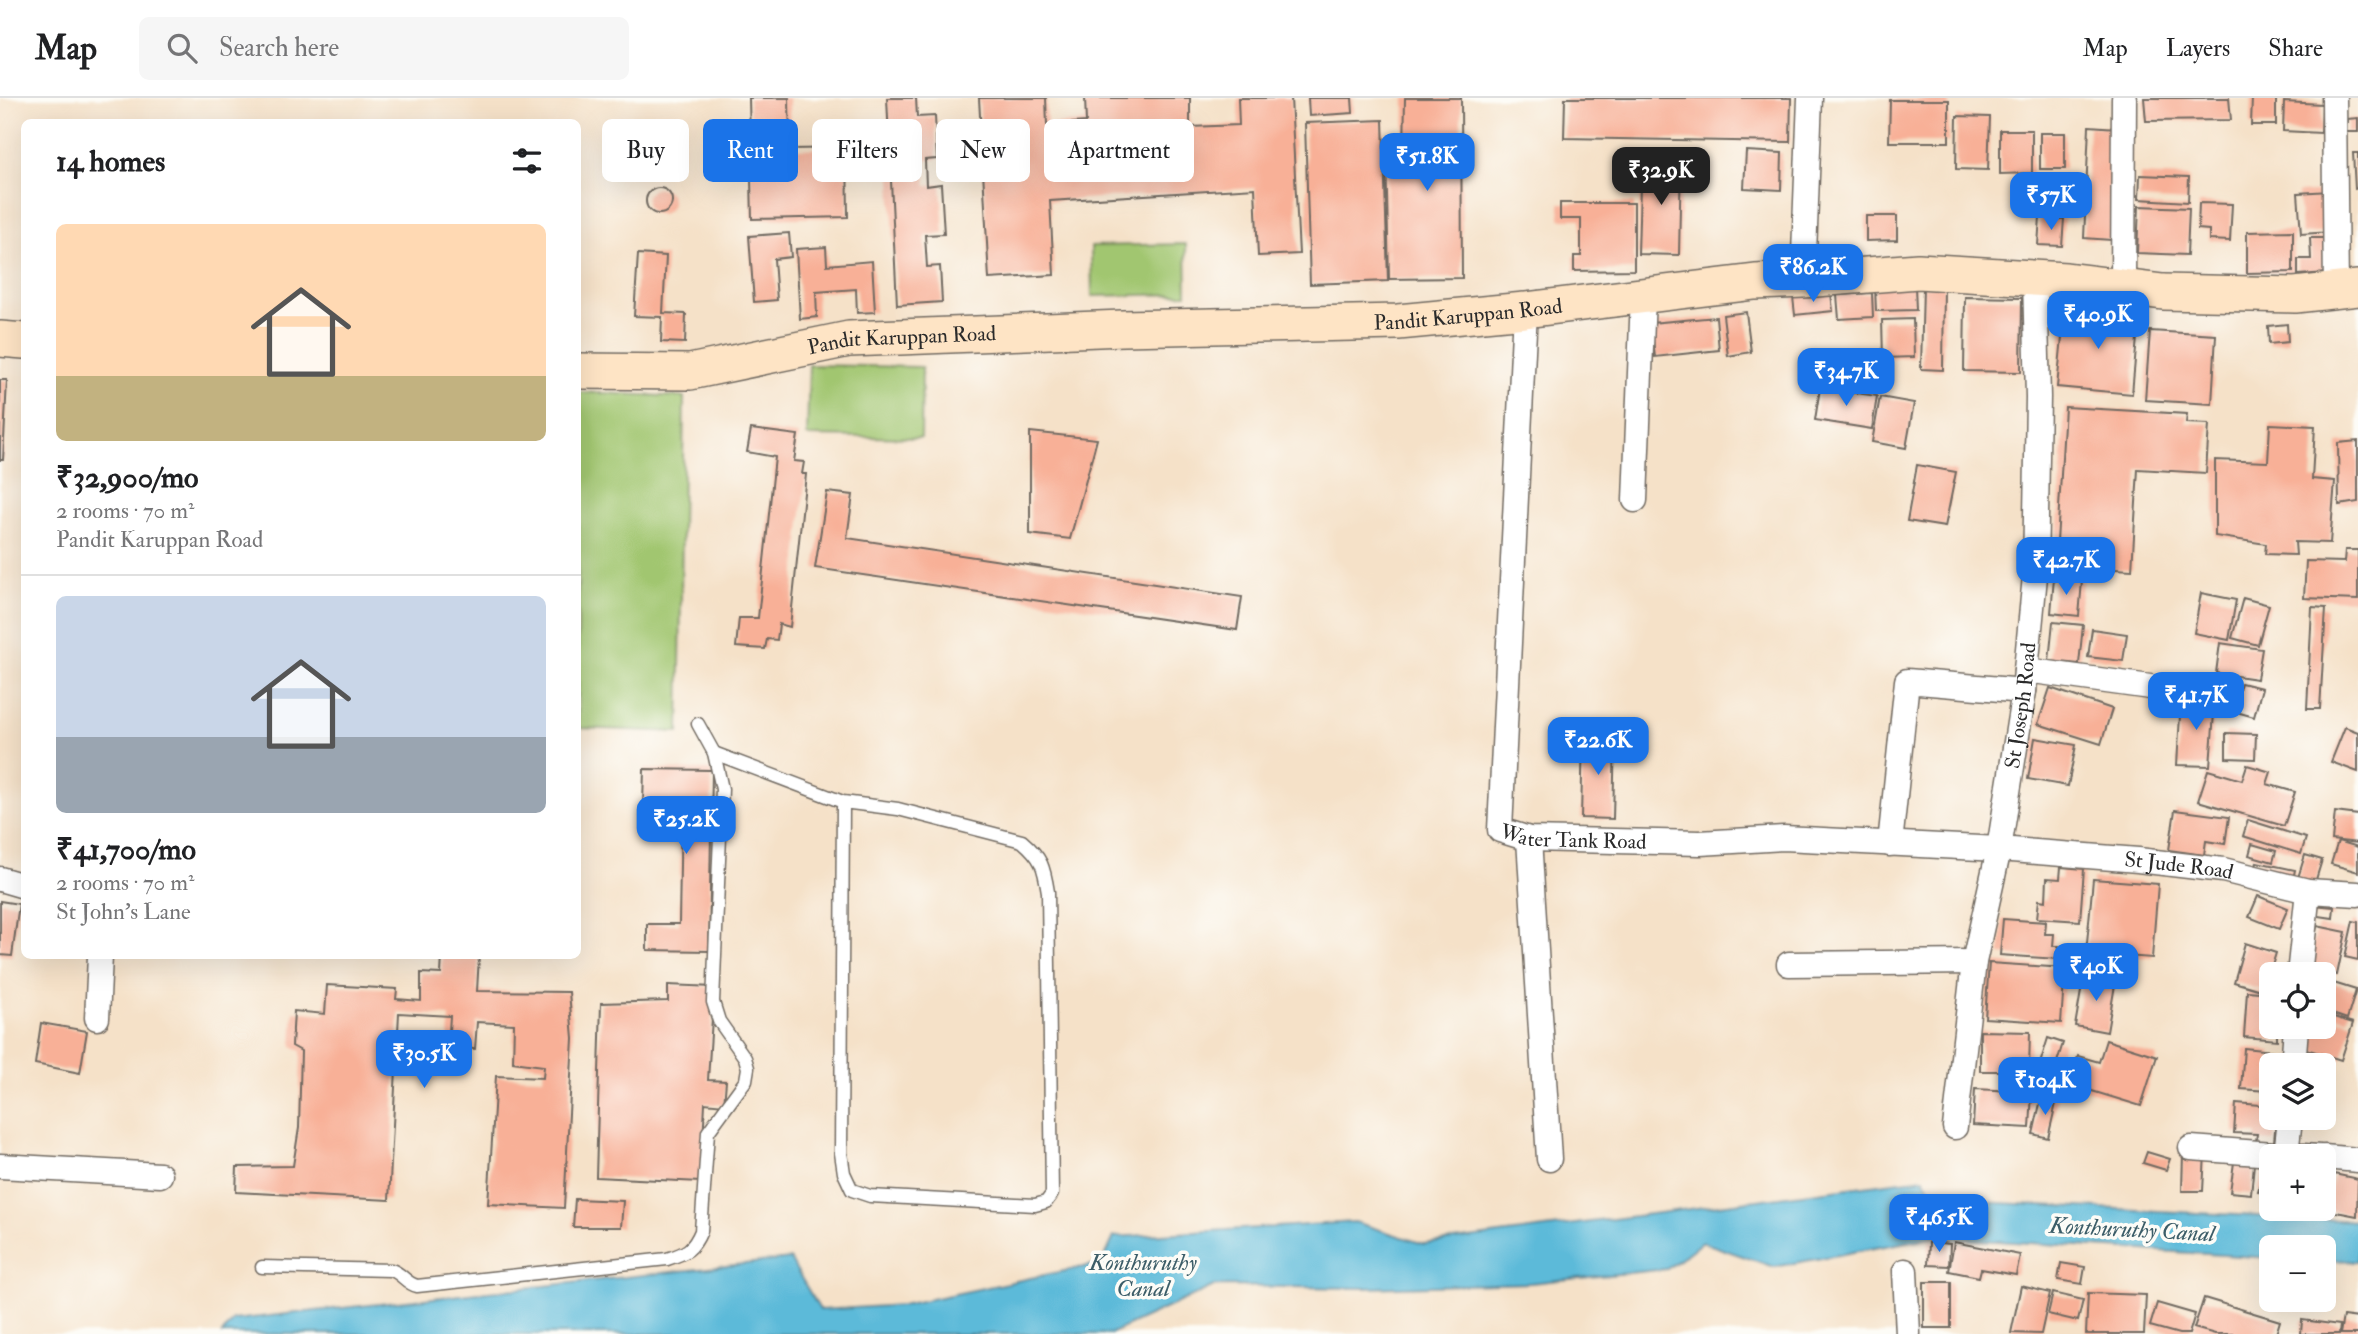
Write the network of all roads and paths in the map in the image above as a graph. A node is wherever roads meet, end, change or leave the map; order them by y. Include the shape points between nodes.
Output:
1 (1810, 98) edge
2 (2123, 98) edge
3 (2334, 98) edge
4 (2035, 278) junction
5 (1803, 281) junction
6 (2123, 288) junction
7 (2347, 290) edge
8 (1643, 296) junction
9 (1525, 310) junction
10 (0, 340) edge
11 (21, 341) edge
12 (581, 371) edge
13 (1635, 500) dead end
14 (2025, 680) junction
15 (2223, 697) dead end
16 (698, 724) dead end
17 (714, 753) junction
18 (843, 802) junction
19 (1529, 839) junction
20 (1890, 844) junction
21 (1999, 849) junction
22 (0, 878) edge
23 (21, 885) edge
24 (2308, 891) junction
25 (2358, 894) edge
26 (100, 959) edge
27 (1974, 962) junction
28 (2300, 962) edge
29 (1789, 964) dead end
30 (96, 1018) dead end
31 (1955, 1127) dead end
32 (2191, 1148) dead end
33 (2259, 1153) edge
34 (2336, 1158) edge
35 (1549, 1159) dead end
36 (2358, 1160) edge
37 (0, 1166) edge
38 (160, 1175) dead end
39 (262, 1267) dead end
40 (1905, 1271) dead end
41 (1909, 1334) edge

1 - 5 street
2 - 6 street
3 - 7 street
4 - 5 main road, Pandit Karuppan Road via 1929,270
4 - 6 main road, Pandit Karuppan Road
4 - 14 street, St Joseph Road via 2035,576
5 - 8 main road, Pandit Karuppan Road
6 - 7 main road, Pandit Karuppan Road via 2295,295
8 - 9 main road, Pandit Karuppan Road
8 - 13 street
9 - 12 main road, Pandit Karuppan Road via 1398,322 849,340 690,372
9 - 19 street, Water Tank Road via 1500,830
10 - 11 main road
14 - 15 street
14 - 20 street via 1907,681
14 - 21 street, St Joseph Road
16 - 17 lane
17 - 18 lane
17 - 39 lane via 722,789 713,1002 719,1021 748,1068 746,1080 708,1132 701,1231 696,1244 667,1259 416,1286 391,1270
18 - 18 lane via 898,809 1022,841 1044,867 1052,1194 1046,1202 870,1196 852,1190 841,1153
19 - 20 street, Water Tank Road via 1700,843 1784,838
19 - 35 street
20 - 21 street, Water Tank Road
21 - 24 street, St Jude Road via 2223,870
21 - 27 street, St Joseph Road
22 - 23 street
24 - 25 street, St Jude Road
24 - 28 street
26 - 30 street
27 - 29 street
27 - 31 street, St Joseph Road
32 - 33 street
34 - 36 street
37 - 38 street
40 - 41 street

